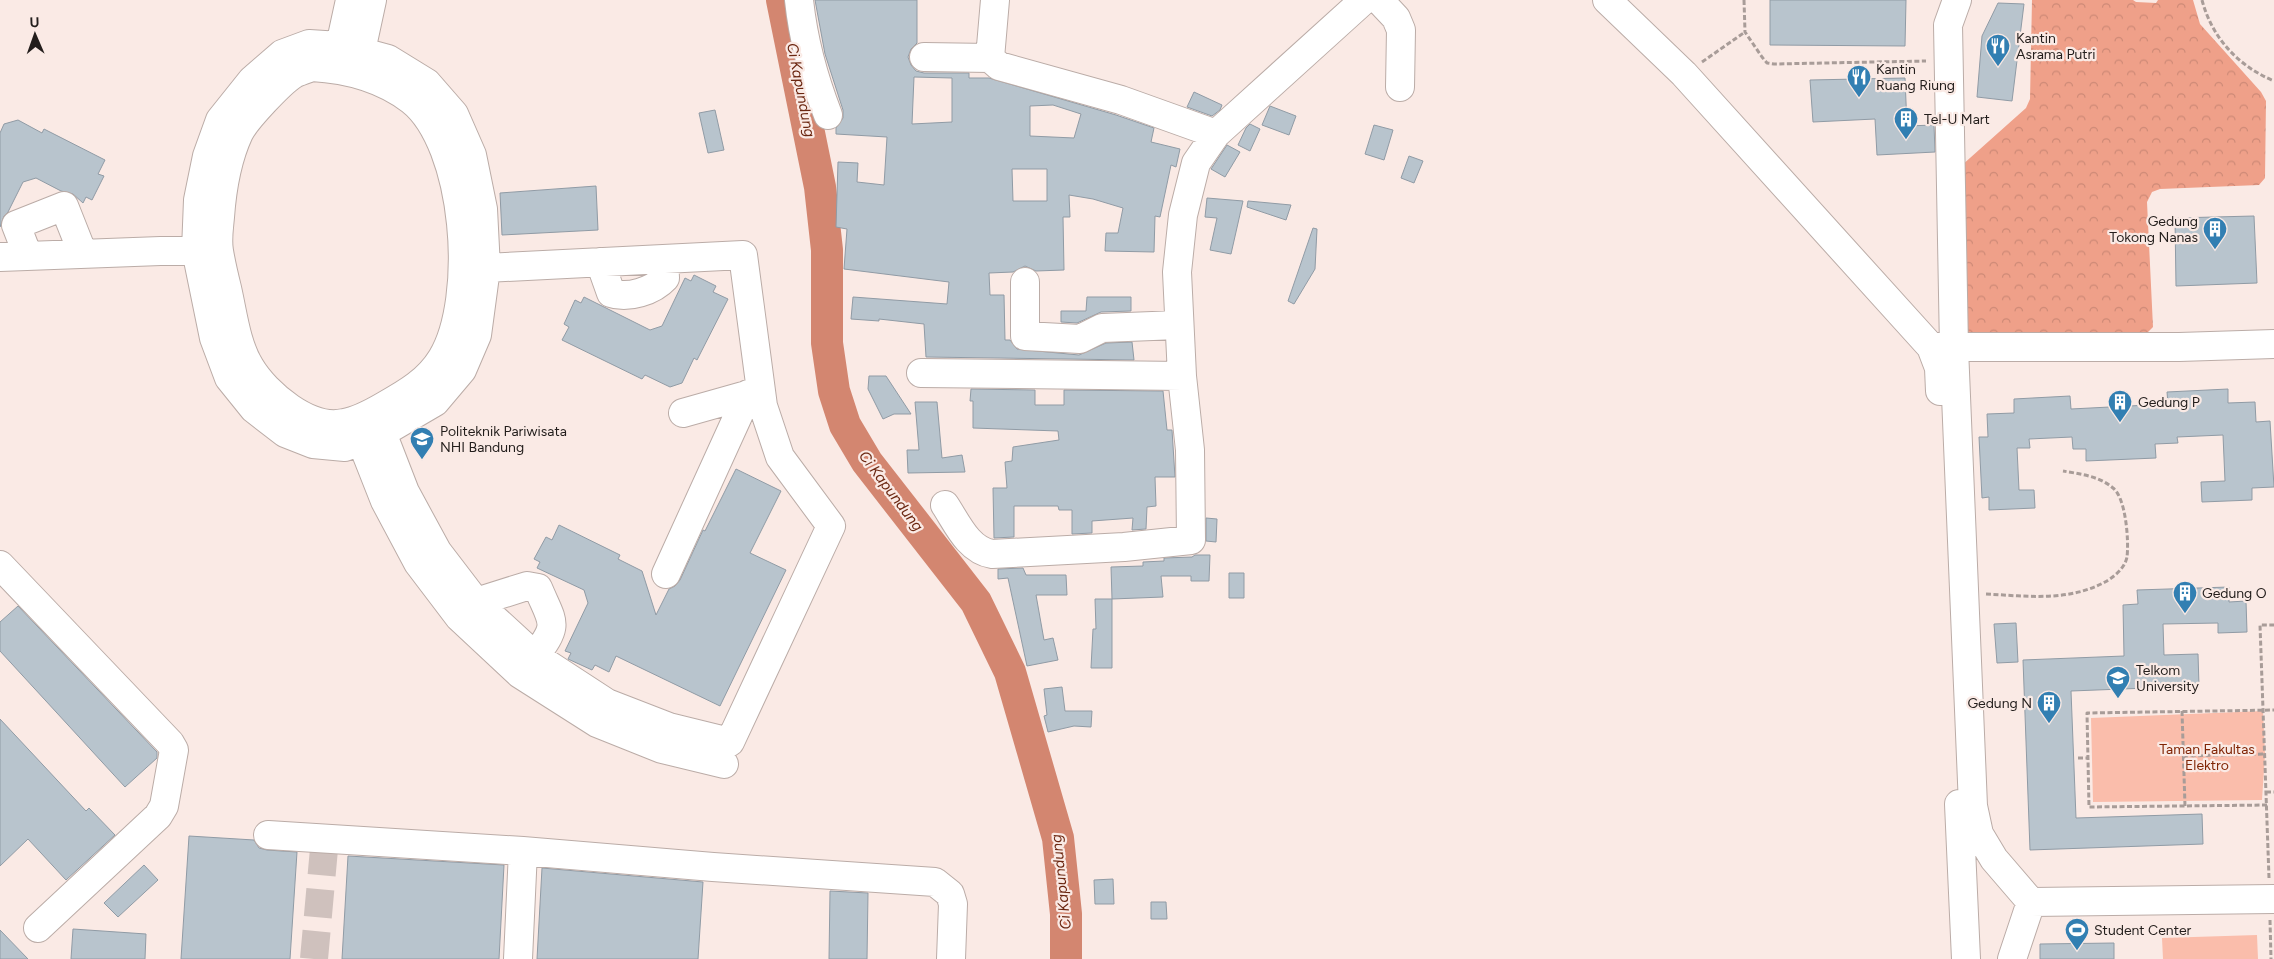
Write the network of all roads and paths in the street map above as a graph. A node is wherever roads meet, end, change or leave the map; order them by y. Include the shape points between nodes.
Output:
1 (350, 0) edge
2 (372, 0) edge
3 (798, 0) edge
4 (994, 0) edge
5 (1364, 0) edge
6 (1379, 0) edge
7 (1607, 0) edge
8 (1744, 0) edge
9 (1957, 0) edge
10 (2202, 0) edge
11 (1745, 32) junction
12 (351, 48) junction
13 (924, 57) dead end
14 (990, 58) junction
15 (1949, 61) junction
16 (383, 69) junction
17 (1684, 74) junction
18 (2274, 81) edge
19 (1400, 87) dead end
20 (828, 115) dead end
21 (1216, 134) junction
22 (207, 249) junction
23 (83, 254) junction
24 (28, 256) junction
25 (0, 257) edge
26 (664, 259) junction
27 (600, 262) junction
28 (475, 267) junction
29 (1025, 282) dead end
30 (1178, 325) junction
31 (2274, 344) edge
32 (1946, 354) junction
33 (921, 373) dead end
34 (1182, 376) junction
35 (754, 393) junction
36 (683, 413) dead end
37 (368, 426) junction
38 (2063, 471) dead end
39 (395, 497) junction
40 (945, 505) dead end
41 (0, 565) edge
42 (666, 574) dead end
43 (1963, 594) junction
44 (476, 602) junction
45 (2274, 625) edge
46 (535, 656) junction
47 (2274, 710) edge
48 (2182, 711) junction
49 (2263, 711) junction
50 (727, 753) junction
51 (2265, 754) junction
52 (2183, 756) junction
53 (2078, 758) dead end
54 (2088, 758) junction
55 (2266, 792) junction
56 (2274, 792) edge
57 (2267, 805) junction
58 (2185, 806) junction
59 (268, 834) dead end
60 (523, 851) junction
61 (2272, 899) edge
62 (2031, 902) junction
63 (38, 928) dead end
64 (518, 959) edge
65 (951, 959) edge
66 (1966, 959) edge
67 (2012, 959) edge
68 (2271, 959) edge

1 - 12 street
2 - 12 street
3 - 20 street
4 - 14 street
5 - 21 street
6 - 19 street via 1396,18 1401,30
7 - 17 street
8 - 11 path
9 - 15 street via 1948,25
10 - 18 path via 2213,29 2227,48 2249,68
11 - 15 path via 1762,57 1774,64
11 - 17 path
12 - 16 street
12 - 22 street via 309,44 282,54 252,80 220,120 207,156 198,200
13 - 14 street
14 - 21 street via 999,66 1121,100
15 - 32 street
16 - 22 street via 312,67 294,74 269,96 240,131
16 - 28 street via 427,84 454,114 472,155 482,209
17 - 32 street
21 - 30 street via 1196,163 1183,215 1177,272
22 - 23 street
22 - 37 street via 214,338 229,378 254,409 285,433 313,444 345,447
23 - 24 street
23 - 24 street via 64,206 16,225
24 - 25 street
26 - 27 street
26 - 27 street via 664,278 657,287 622,297 612,293
26 - 35 street via 743,255
27 - 28 street
28 - 37 street via 477,335 462,370 435,402
29 - 30 street via 1025,336 1080,339 1102,328
30 - 34 street
31 - 32 street
32 - 43 street
32 - 66 street via 1939,368
33 - 34 street
34 - 40 street via 1190,450 1191,540 1124,547 984,553 971,544
35 - 36 street
35 - 42 street
35 - 50 street via 763,406 780,456 831,526
37 - 39 street
38 - 43 path via 2093,477 2114,488 2124,509 2127,558 2118,574 2103,583 2061,597
39 - 44 street
39 - 50 street via 418,564 459,617 520,674 597,723 662,749
41 - 63 street via 174,750 164,806 158,816
43 - 62 street via 1973,806 1979,834 1994,859
44 - 46 street
44 - 46 street via 526,586 538,588 552,623 551,635
45 - 49 path via 2260,625
46 - 50 street via 607,703
47 - 49 path
48 - 49 path
48 - 52 path
48 - 54 path via 2087,714
49 - 51 path
51 - 52 path
51 - 55 path
52 - 58 path
53 - 54 path
54 - 58 path via 2088,806
55 - 56 path
55 - 57 path
57 - 58 path
57 - 61 path
59 - 60 street
60 - 64 street
60 - 65 street via 935,882 950,894 953,904
61 - 62 street
61 - 68 path
62 - 67 street

